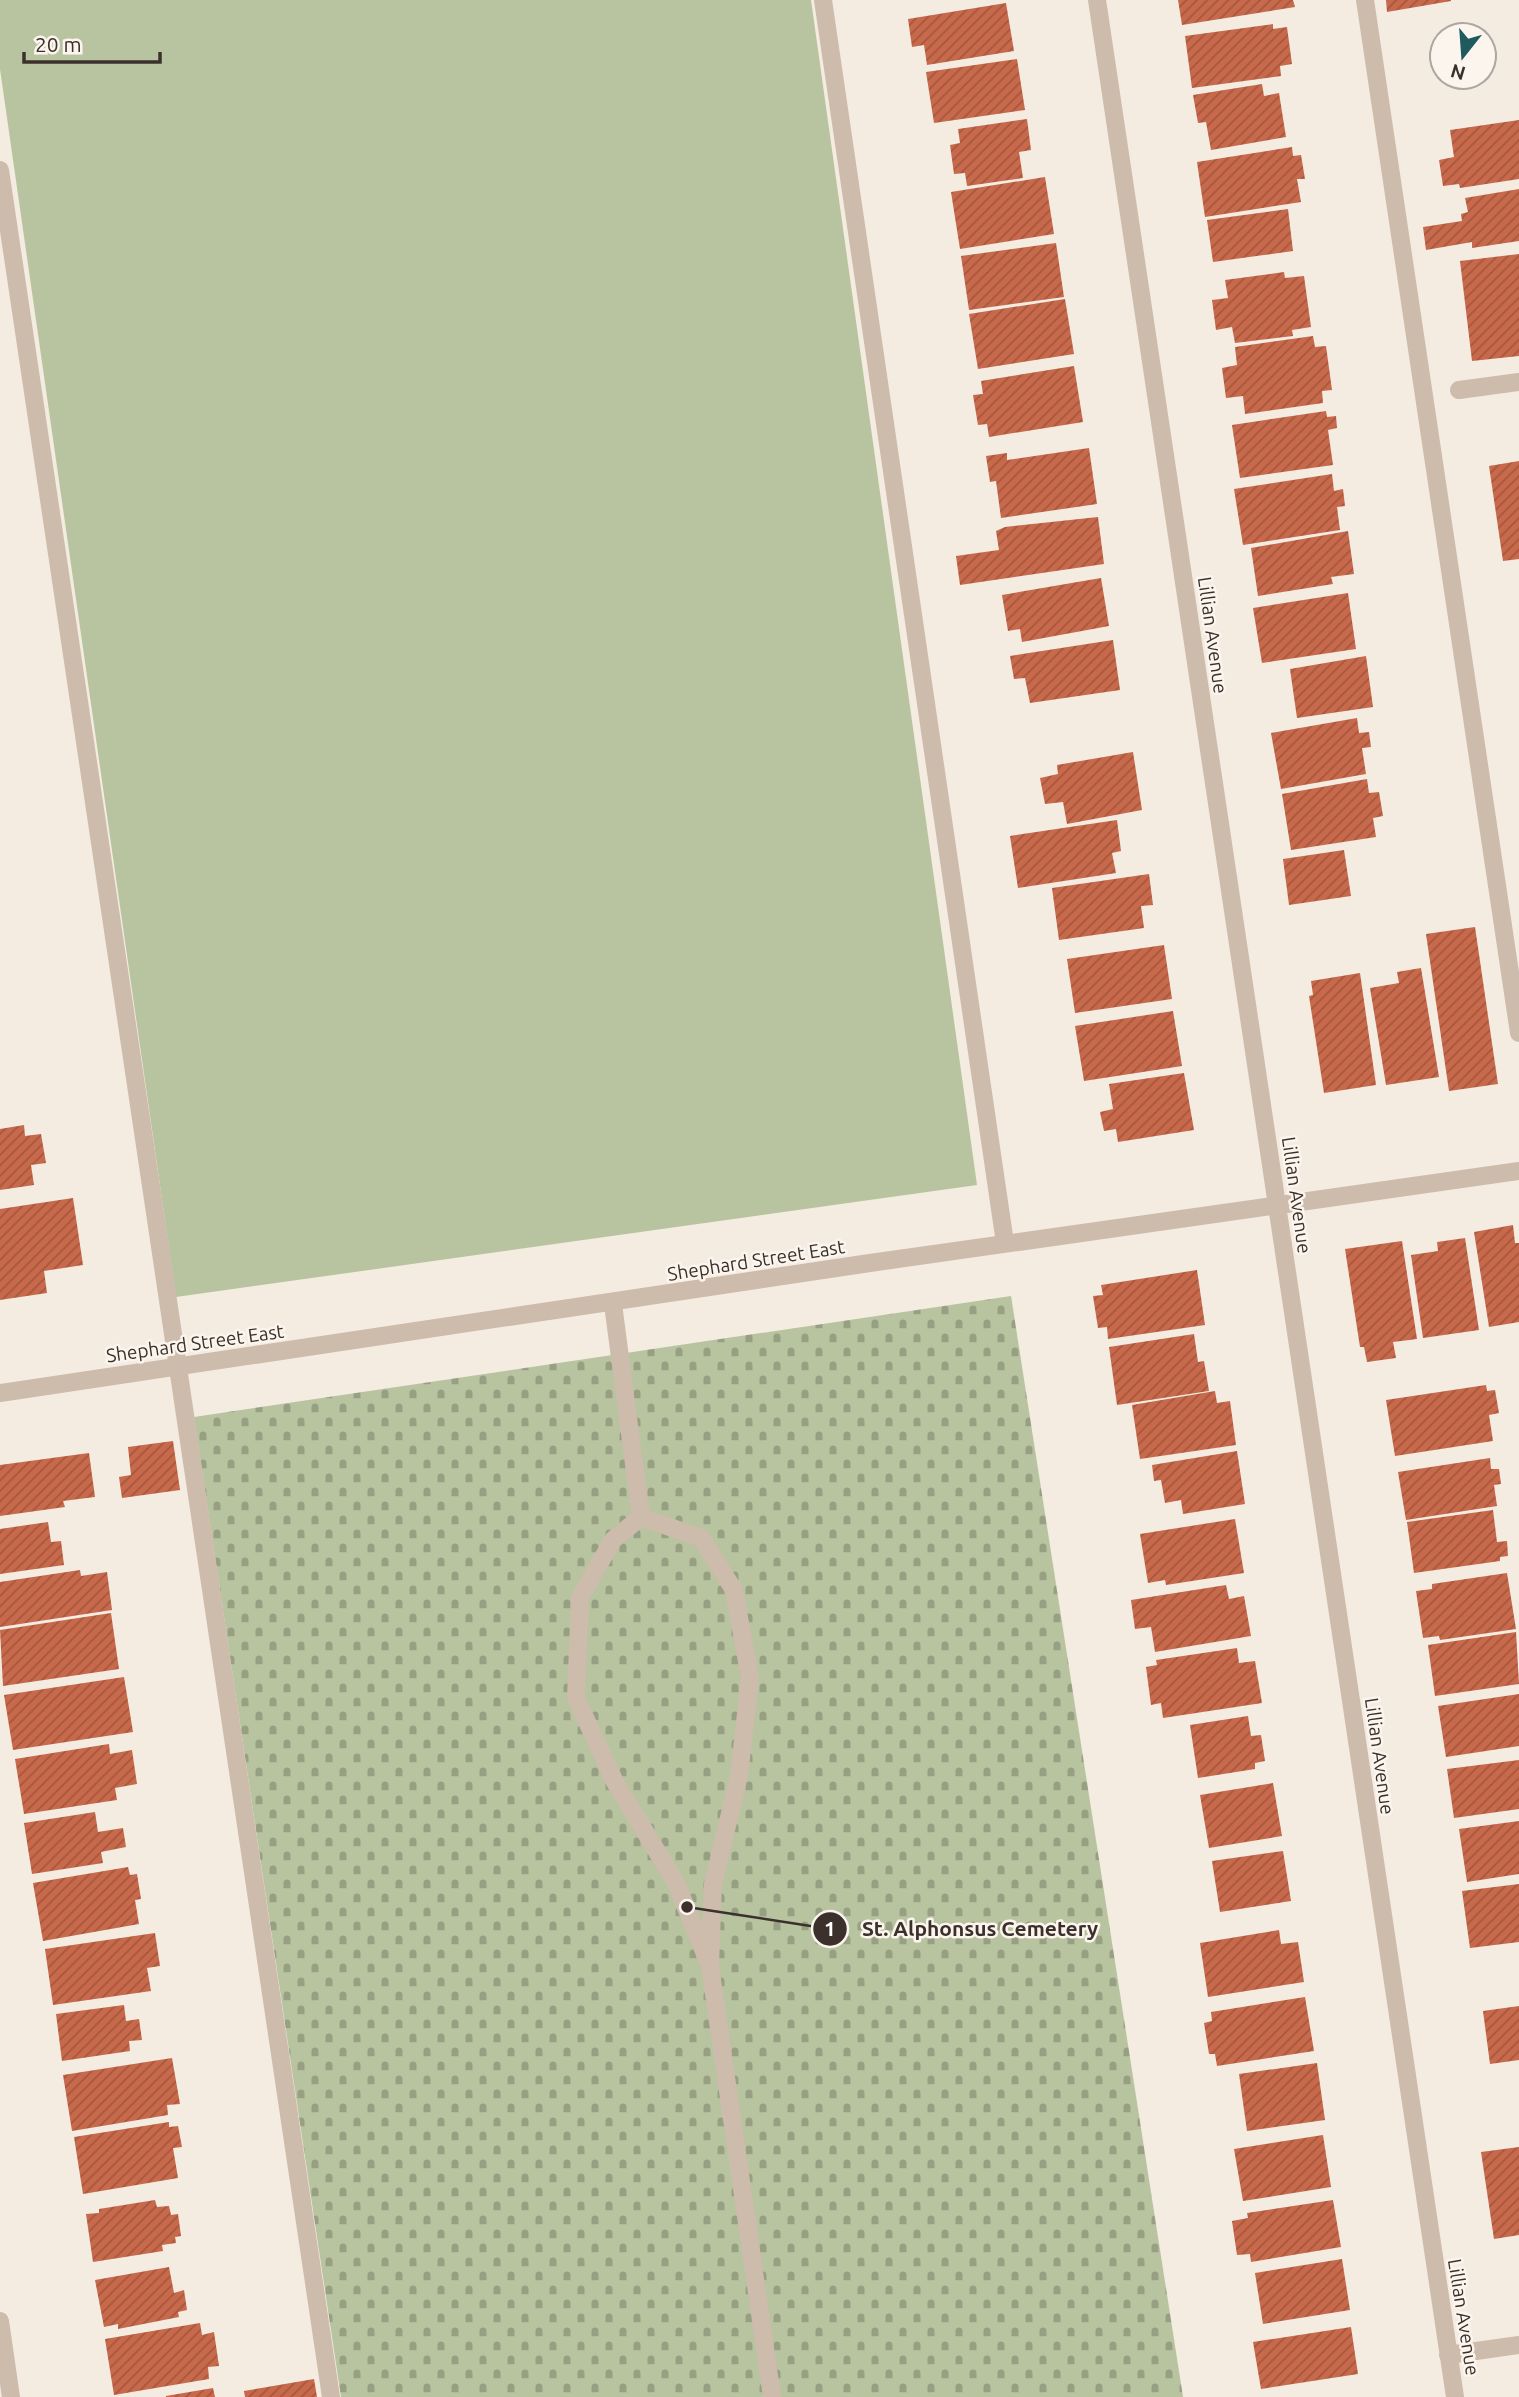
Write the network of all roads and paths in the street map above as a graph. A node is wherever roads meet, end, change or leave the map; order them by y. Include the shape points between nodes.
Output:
1 (823, 0) edge
2 (1097, 0) edge
3 (1365, 0) edge
4 (0, 170) edge
5 (1519, 382) edge
6 (1459, 390) dead end
7 (1519, 1033) edge
8 (1519, 1171) edge
9 (1277, 1207) junction
10 (1005, 1243) junction
11 (613, 1304) junction
12 (180, 1367) junction
13 (0, 1393) edge
14 (641, 1517) junction
15 (710, 1966) junction
16 (0, 2321) edge
17 (1519, 2345) edge
18 (1448, 2354) junction
19 (11, 2397) edge
20 (331, 2397) edge
21 (772, 2397) edge
22 (1455, 2397) edge

1 - 10 street
2 - 9 street, Lillian Avenue
3 - 7 street
4 - 12 street
5 - 6 street
8 - 9 street, Shephard Street East
9 - 10 street, Shephard Street East
9 - 18 street, Lillian Avenue
10 - 11 street, Shephard Street East
11 - 12 street, Shephard Street East
11 - 14 street
12 - 13 street, Shephard Street East
12 - 20 street
14 - 15 street via 613,1540 580,1597 576,1698 615,1782 676,1883
14 - 15 street via 701,1538 734,1590 750,1678 738,1776 713,1884
15 - 21 street
16 - 19 street
17 - 18 street
18 - 22 street, Lillian Avenue

